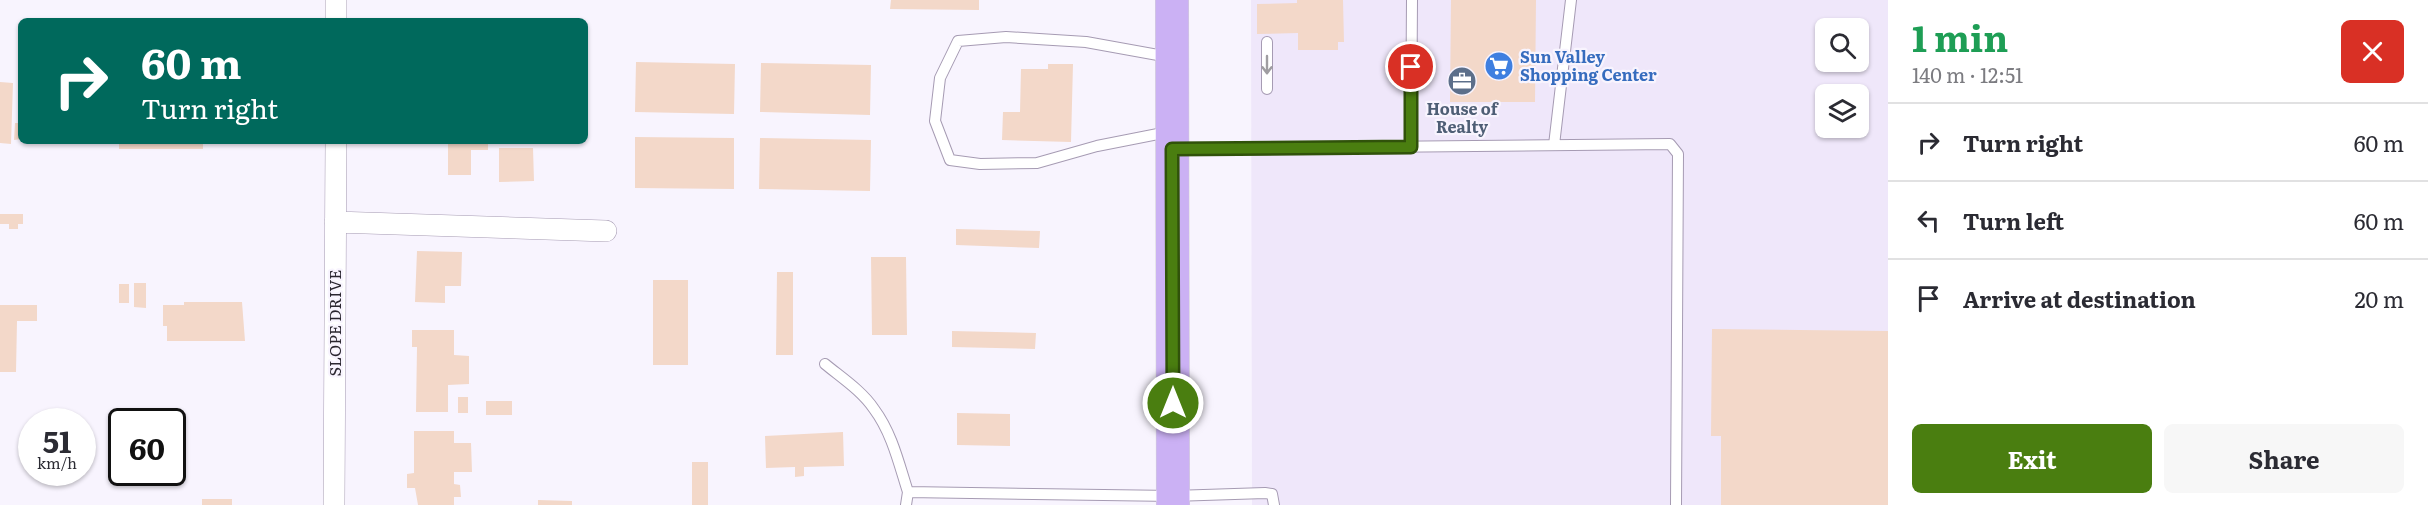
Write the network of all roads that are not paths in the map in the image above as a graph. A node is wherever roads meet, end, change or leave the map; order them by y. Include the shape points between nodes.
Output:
1 (336, 0) edge
2 (1172, 0) edge
3 (1412, 0) edge
4 (1570, 0) edge
5 (336, 18) edge
6 (1267, 42) dead end
7 (1172, 58) junction
8 (1267, 89) dead end
9 (1172, 140) junction
10 (336, 144) edge
11 (1554, 145) junction
12 (1411, 147) junction
13 (335, 222) junction
14 (606, 231) dead end
15 (825, 364) dead end
16 (908, 492) junction
17 (1173, 500) edge
18 (334, 505) edge
19 (906, 505) edge
20 (1274, 505) edge
21 (1676, 505) edge

1 - 5 street
2 - 7 main road
3 - 12 lane
4 - 11 lane
6 -> 8 lane
7 - 9 main road
7 - 9 lane via 1006,36 958,41 940,78 935,121 950,160 980,164 1037,163 1097,146
9 - 12 lane
9 - 17 main road
10 - 13 street, SLOPE DRIVE
11 - 12 lane
11 - 21 lane via 1670,144 1678,154
13 - 14 street
13 - 18 street, SLOPE DRIVE
15 - 16 lane via 874,409 893,445
16 - 17 lane
16 - 19 lane
17 - 20 lane via 1265,493 1272,494

